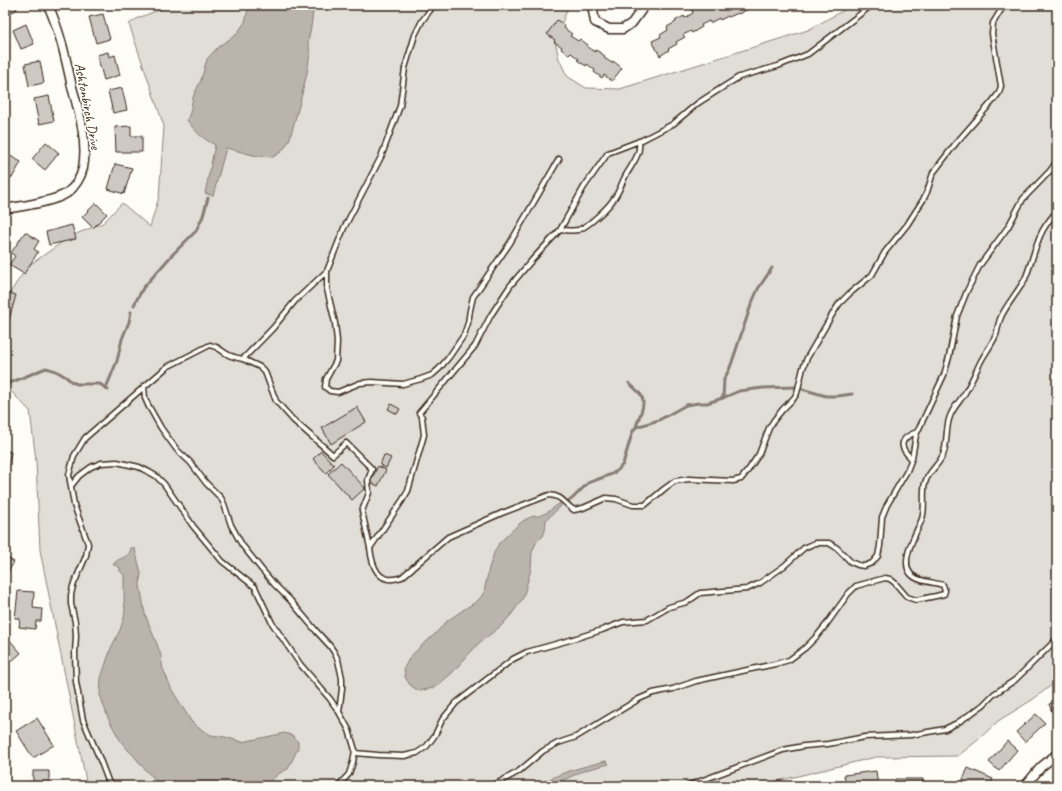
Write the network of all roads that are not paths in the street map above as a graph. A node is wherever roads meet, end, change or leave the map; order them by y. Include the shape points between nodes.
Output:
1 (48, 5) edge
2 (434, 5) edge
3 (592, 5) edge
4 (645, 5) edge
5 (872, 5) edge
6 (1004, 5) edge
7 (640, 141) junction
8 (559, 160) dead end
9 (1057, 162) edge
10 (5, 209) edge
11 (1057, 211) edge
12 (560, 230) junction
13 (327, 271) junction
14 (243, 359) junction
15 (144, 386) junction
16 (917, 432) junction
17 (912, 458) junction
18 (71, 486) junction
19 (370, 548) junction
20 (1057, 639) edge
21 (339, 712) junction
22 (354, 753) junction
23 (1057, 754) edge
24 (110, 786) edge
25 (338, 786) edge
26 (492, 786) edge
27 (687, 786) edge
28 (1025, 786) edge

1 - 10 street, Ashtonbirch Drive via 62,46 84,139 83,169 75,184 59,197
2 - 13 lane via 415,35 405,68 400,106 381,157 344,228
3 - 4 street via 595,22 609,29 623,29 632,23
5 - 7 lane via 808,54 739,77 698,103 673,124
6 - 19 lane via 993,23 992,34 1001,86 999,92 933,174 923,200 872,275 839,304 807,358 797,393 774,420 758,454 741,479 675,481 645,505 640,506 606,498 574,510 562,499 549,495 448,537 402,577 392,580 377,572
7 - 12 lane via 608,153 584,187
7 - 12 lane via 638,154 612,202 587,226 578,230
8 - 13 lane via 510,243 473,297 464,335 449,357 432,375 403,384 360,383 338,392 330,392 325,387 326,379 336,361 337,340
9 - 16 lane via 1023,199 1008,227 980,265 957,316 944,375
11 - 26 lane via 1040,235 1019,290 1001,317 996,335 966,392 951,414 942,458 928,475 925,483 922,518 910,548 907,566 914,577 943,585 944,594 911,599 906,597 895,583 885,578 856,586 817,636 789,660 653,693 576,737 543,751 518,772
12 - 19 lane via 510,286 474,346 419,413 422,417 424,435 408,490
13 - 14 lane via 295,301
14 - 15 lane via 228,355 217,346 210,345 167,367
14 - 19 lane via 265,372 276,400 293,420 333,455 346,443 372,469 368,480 369,493 362,511
15 - 18 lane via 85,438 74,456 69,475
15 - 21 lane via 145,398 160,428 221,498 239,540 334,652 342,678
16 - 17 lane
16 - 17 lane via 908,436 902,445
17 - 22 lane via 882,517 878,556 872,563 858,565 829,543 816,543 804,548 784,566 747,589 700,593 687,602 669,607 647,620 623,622 527,652 513,659 456,703 442,720 427,746 417,753 404,756
18 - 21 lane via 79,476 101,463 130,464 156,476 222,561 255,588 276,629 300,664
18 - 24 lane via 74,505 88,544 86,556 71,591 76,636 76,682 83,720
20 - 27 lane via 1015,680 994,694 984,705 945,729 911,735 865,737 783,750
21 - 22 lane via 349,730
22 - 25 lane via 349,774
23 - 28 street via 1041,767

